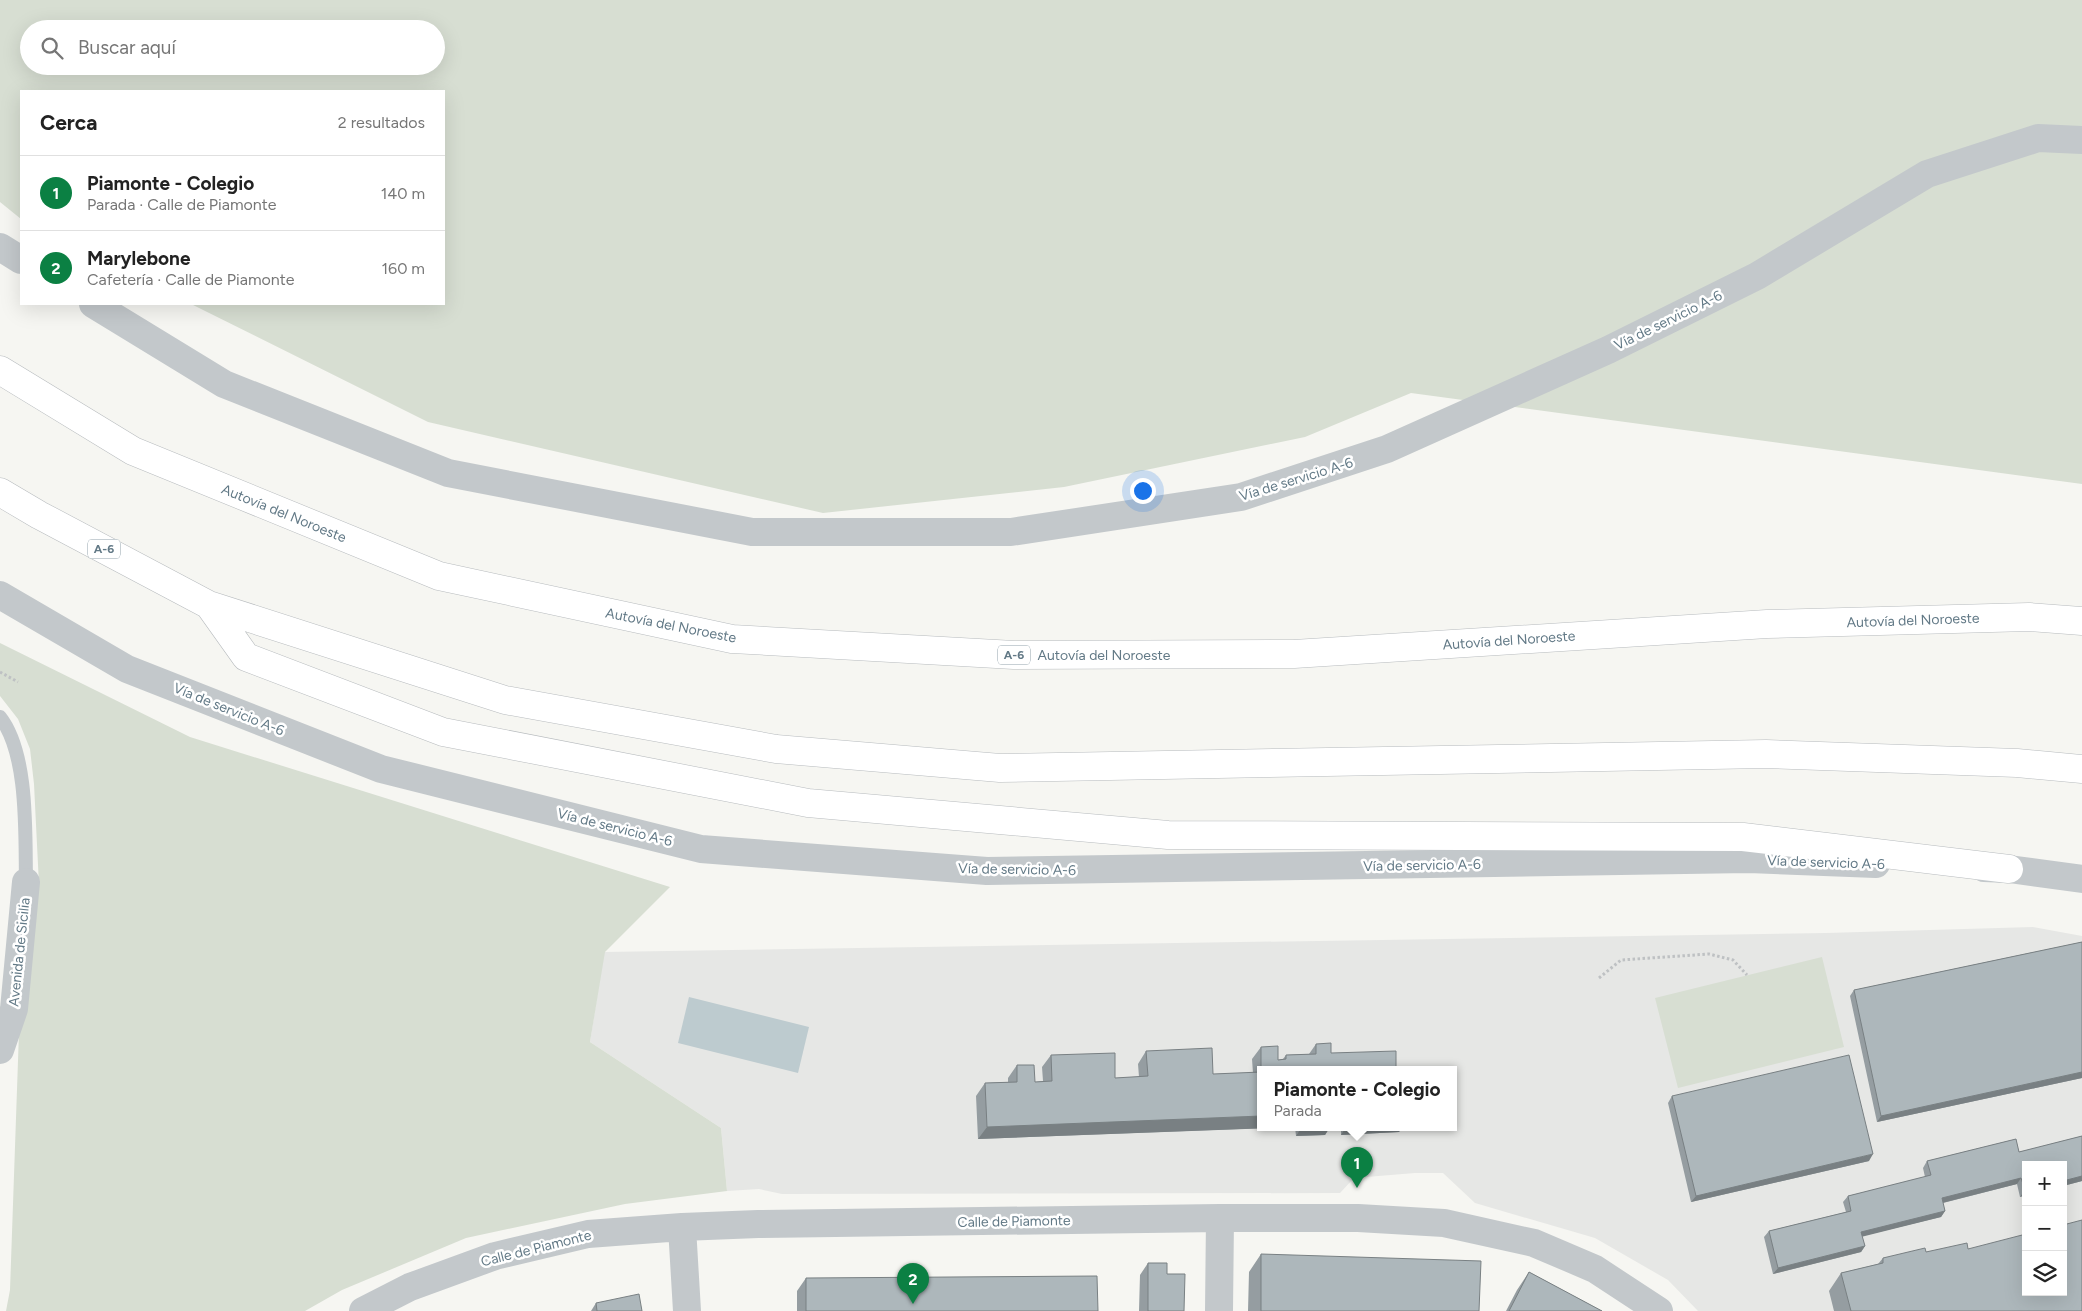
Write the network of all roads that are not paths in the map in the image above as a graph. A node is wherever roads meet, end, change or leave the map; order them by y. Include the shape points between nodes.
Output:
1 (2082, 140) edge
2 (0, 247) edge
3 (20, 259) edge
4 (95, 305) edge
5 (0, 370) edge
6 (0, 492) edge
7 (0, 595) edge
8 (209, 605) junction
9 (2082, 621) edge
10 (0, 717) edge
11 (2082, 769) edge
12 (2009, 869) junction
13 (2082, 879) edge
14 (26, 882) joint
15 (0, 1050) edge
16 (1220, 1218) junction
17 (682, 1227) junction
18 (363, 1311) edge
19 (687, 1311) edge
20 (1218, 1311) edge
21 (1659, 1311) edge

1 - 4 street, Vía de servicio A-6 via 2038,138 1927,174 1757,276 1608,350 1388,449 1241,497 1011,532 752,532 448,473 224,384
2 - 3 street
5 - 9 highway, Autovía del Noroeste / A-6 via 133,451 439,576 732,639 1014,655 1294,654 1767,624 2029,617
6 - 8 highway, A-6
7 - 12 street, Vía de servicio A-6 via 127,669 381,769 701,849 987,871 1749,859
8 - 11 highway, A-6 via 505,700 786,750 1000,768 1766,754 2017,763
8 - 12 highway via 246,657 443,732 808,803 1168,835 1743,837
10 - 14 lane via 20,765
12 - 13 street, Vía de servicio A-6
14 - 15 street, Avenida de Sicilia via 14,1009
16 - 17 street, Calle de Piamonte
16 - 20 street
16 - 21 street, Calle de Piamonte via 1358,1218 1453,1225 1534,1242 1595,1269
17 - 18 street, Calle de Piamonte via 588,1234 495,1256 410,1287
17 - 19 street

